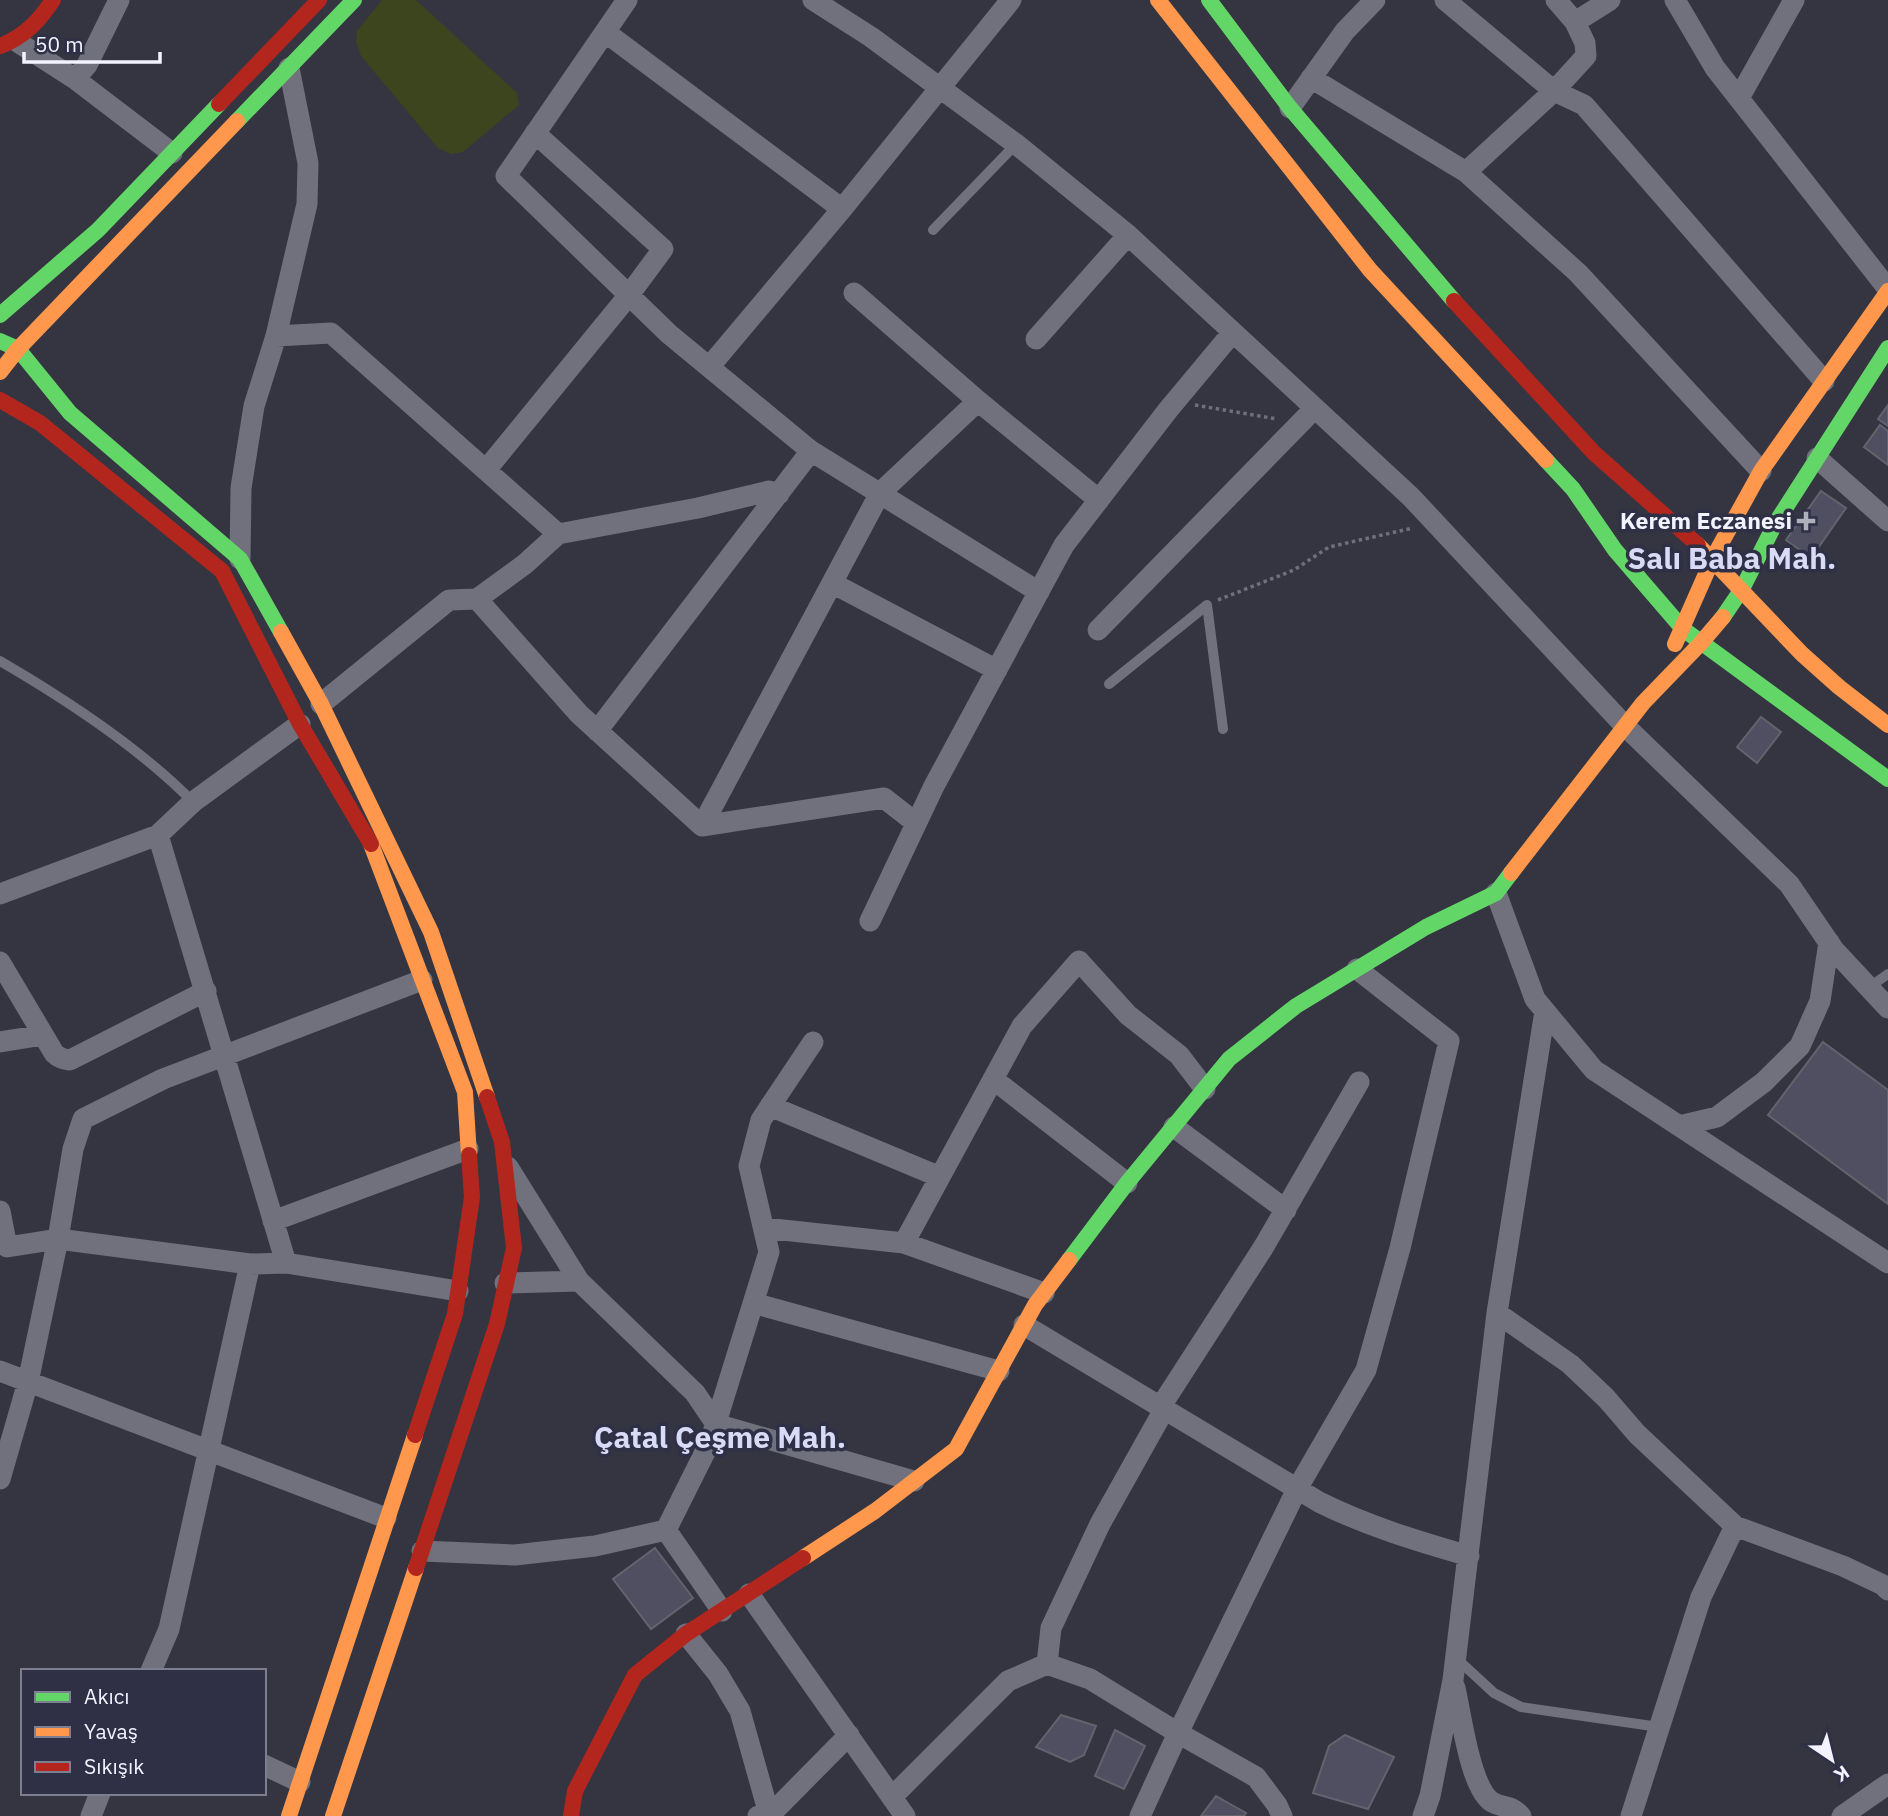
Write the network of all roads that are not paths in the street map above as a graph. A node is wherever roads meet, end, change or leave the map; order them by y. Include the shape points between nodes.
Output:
1 (53, 0) edge
2 (119, 0) edge
3 (354, 0) edge
4 (626, 0) edge
5 (813, 0) edge
6 (1012, 0) edge
7 (1158, 0) edge
8 (1209, 0) edge
9 (1375, 0) edge
10 (1445, 0) edge
11 (1556, 0) edge
12 (1610, 0) edge
13 (1675, 0) edge
14 (1794, 0) edge
15 (315, 2) edge
16 (1574, 22) junction
17 (605, 32) junction
18 (8, 43) edge
19 (289, 68) junction
20 (1311, 78) junction
21 (75, 79) junction
22 (940, 89) junction
23 (1554, 91) junction
24 (1738, 99) junction
25 (1290, 108) junction
26 (535, 133) junction
27 (1016, 144) junction
28 (172, 153) junction
29 (1465, 172) junction
30 (842, 209) junction
31 (933, 230) dead end
32 (1128, 235) junction
33 (1888, 290) edge
34 (854, 293) dead end
35 (629, 295) junction
36 (0, 315) edge
37 (1233, 332) junction
38 (276, 336) junction
39 (1036, 339) dead end
40 (0, 341) edge
41 (1888, 348) edge
42 (18, 349) junction
43 (710, 366) junction
44 (0, 372) edge
45 (1824, 381) junction
46 (0, 400) edge
47 (978, 401) junction
48 (1308, 415) junction
49 (811, 451) junction
50 (1817, 458) junction
51 (486, 470) junction
52 (1761, 471) junction
53 (880, 493) junction
54 (779, 494) junction
55 (1099, 500) junction
56 (1888, 521) edge
57 (558, 534) junction
58 (1713, 558) junction
59 (240, 559) junction
60 (832, 583) junction
61 (1742, 589) junction
62 (1039, 592) junction
63 (477, 599) junction
64 (1683, 629) junction
65 (1098, 630) dead end
66 (1700, 644) junction
67 (0, 661) edge
68 (997, 670) junction
69 (1109, 684) dead end
70 (1643, 703) junction
71 (321, 704) junction
72 (300, 724) junction
73 (1888, 725) edge
74 (1625, 726) junction
75 (1223, 729) dead end
76 (597, 731) junction
77 (1888, 779) edge
78 (193, 802) junction
79 (916, 823) junction
80 (702, 826) junction
81 (158, 835) junction
82 (1496, 893) junction
83 (0, 894) edge
84 (870, 921) dead end
85 (1829, 942) junction
86 (0, 962) edge
87 (1357, 969) junction
88 (1888, 974) edge
89 (422, 980) junction
90 (1868, 988) junction
91 (206, 991) junction
92 (1888, 1008) edge
93 (1545, 1011) junction
94 (43, 1035) junction
95 (0, 1042) edge
96 (813, 1042) dead end
97 (225, 1055) junction
98 (993, 1079) junction
99 (1359, 1082) dead end
100 (1205, 1089) junction
101 (770, 1106) junction
102 (1679, 1126) junction
103 (1174, 1127) junction
104 (468, 1149) junction
105 (506, 1162) junction
106 (940, 1177) junction
107 (1128, 1183) junction
108 (1286, 1210) junction
109 (0, 1211) edge
110 (274, 1221) junction
111 (764, 1228) junction
112 (58, 1239) junction
113 (904, 1243) junction
114 (286, 1263) junction
115 (1888, 1263) edge
116 (250, 1264) junction
117 (579, 1281) junction
118 (505, 1283) junction
119 (458, 1291) junction
120 (1044, 1293) junction
121 (753, 1303) junction
122 (1497, 1313) junction
123 (1024, 1325) junction
124 (0, 1371) edge
125 (999, 1371) junction
126 (28, 1382) junction
127 (1163, 1407) junction
128 (716, 1424) junction
129 (208, 1450) junction
130 (0, 1479) edge
131 (914, 1481) junction
132 (1297, 1489) junction
133 (386, 1518) junction
134 (1735, 1526) junction
135 (666, 1530) junction
136 (422, 1551) junction
137 (1469, 1556) junction
138 (1888, 1590) edge
139 (748, 1594) junction
140 (722, 1611) junction
141 (686, 1634) junction
142 (1047, 1664) junction
143 (152, 1669) edge
144 (1455, 1669) junction
145 (1659, 1727) junction
146 (1178, 1733) junction
147 (849, 1735) junction
148 (266, 1766) edge
149 (300, 1782) junction
150 (1888, 1784) edge
151 (99, 1795) edge
152 (893, 1796) junction
153 (335, 1815) edge
154 (766, 1815) edge
155 (91, 1816) edge
156 (289, 1816) edge
157 (571, 1816) edge
158 (905, 1816) edge
159 (1140, 1816) edge
160 (1282, 1816) edge
161 (1423, 1816) edge
162 (1521, 1816) edge
163 (1631, 1816) edge
164 (1842, 1816) edge

1 - 18 street via 40,19
2 - 21 street via 87,65
3 - 19 street
4 - 17 street
5 - 22 street
6 - 22 street
7 - 64 street via 1370,270 1573,489 1615,550
8 - 25 street
9 - 20 street via 1345,31
10 - 23 street
11 - 16 street
12 - 16 street
13 - 24 street
14 - 24 street
15 - 28 street
16 - 23 street via 1586,56
17 - 26 street
17 - 30 street
18 - 21 street
19 - 38 street via 308,163 307,204
19 - 42 street
20 - 25 street
20 - 29 street
21 - 28 street
22 - 27 street
22 - 30 street
23 - 29 street
23 - 45 street via 1584,105
24 - 33 street
25 - 58 street via 1443,289 1594,453
26 - 35 street via 506,176
26 - 35 street via 663,249
27 - 31 lane
27 - 32 street
28 - 36 street via 97,230
29 - 52 street via 1578,273
30 - 43 street
32 - 37 street
32 - 39 street
33 - 45 street
34 - 47 street
35 - 43 street
35 - 51 street
37 - 48 street
37 - 55 street
38 - 51 street via 331,333
38 - 59 street via 252,420 241,488
40 - 42 street
41 - 50 street
42 - 44 street
42 - 59 street via 69,413
43 - 49 street
45 - 52 street
46 - 72 street via 40,424 222,570
47 - 53 street
47 - 55 street
48 - 65 street
48 - 74 street via 1411,497
49 - 53 street
49 - 54 street
50 - 56 street
50 - 61 street via 1775,524
51 - 57 street
52 - 58 street
53 - 60 street
53 - 62 street
54 - 57 street via 769,491
54 - 76 street
55 - 62 street via 1064,545
57 - 63 street
58 - 61 street
58 - 64 street
59 - 71 street
60 - 68 street
60 - 80 street
61 - 66 street
61 - 73 street via 1802,654
62 - 68 street
63 - 71 street via 449,600
63 - 76 street
64 - 66 street
64 - 70 street
66 - 70 street
66 - 77 street
67 - 78 lane via 137,752
68 - 79 street
69 - 75 lane via 1207,605
70 - 74 street
71 - 105 street via 431,932
72 - 78 street
72 - 89 street via 375,852
74 - 82 street
74 - 85 street via 1789,884
76 - 80 street
78 - 81 street
79 - 80 street via 884,798
79 - 84 street
81 - 83 street
81 - 91 street
82 - 87 street via 1426,927
82 - 93 street via 1535,999
85 - 90 street
85 - 102 street via 1820,1001 1800,1046 1764,1082 1717,1116
86 - 94 street
87 - 100 street via 1296,1006 1230,1059
87 - 132 street via 1449,1041 1366,1370
88 - 90 lane
89 - 97 street
89 - 104 street via 465,1092
90 - 92 street
91 - 94 street via 70,1060 59,1058
91 - 97 street
93 - 102 street via 1594,1070
93 - 122 street
94 - 95 street
96 - 101 street
97 - 110 street
97 - 112 street via 163,1079 83,1119 73,1149
98 - 100 street via 1022,1026 1079,961 1128,1015 1179,1055
98 - 106 street
98 - 107 street
99 - 108 street
100 - 103 street
101 - 106 street
101 - 111 street via 761,1120 749,1166
102 - 115 street
103 - 107 street
103 - 108 street
104 - 110 street
104 - 119 street via 472,1197
105 - 117 street
105 - 118 street via 514,1248
106 - 113 street
107 - 120 street
108 - 127 street
109 - 112 street via 7,1247
110 - 114 street
111 - 113 street
111 - 121 street via 769,1252
112 - 116 street
112 - 126 street
113 - 120 street
114 - 116 street
114 - 119 street
116 - 129 street
117 - 118 street
117 - 128 street via 695,1393
118 - 136 street via 496,1324
119 - 133 street via 455,1314
120 - 123 street
121 - 125 street
121 - 128 street
122 - 134 street via 1570,1364
122 - 137 street
123 - 125 street
123 - 127 street
124 - 126 street
125 - 131 street via 956,1449
126 - 129 street
126 - 130 street
127 - 132 street
127 - 142 street via 1051,1628
128 - 131 street
128 - 135 street
129 - 133 street
129 - 143 street via 169,1629
131 - 139 street
132 - 137 street via 1352,1519
132 - 146 street
133 - 149 street
134 - 138 street via 1843,1566
134 - 145 street via 1701,1597
135 - 136 street via 595,1546 515,1555
135 - 140 street
136 - 153 street
137 - 144 street
139 - 140 street
139 - 147 street
140 - 141 street
141 - 154 street via 719,1674 740,1711
141 - 157 street via 635,1675 575,1791
142 - 146 street via 1090,1679
142 - 152 street via 1008,1681
144 - 145 lane via 1521,1707
144 - 161 street
144 - 162 street via 1473,1771 1493,1802 1513,1808
145 - 163 street
146 - 159 street
146 - 160 street via 1256,1777
147 - 152 street
147 - 154 street
148 - 149 street
149 - 156 street
150 - 164 street
151 - 155 street
152 - 158 street

